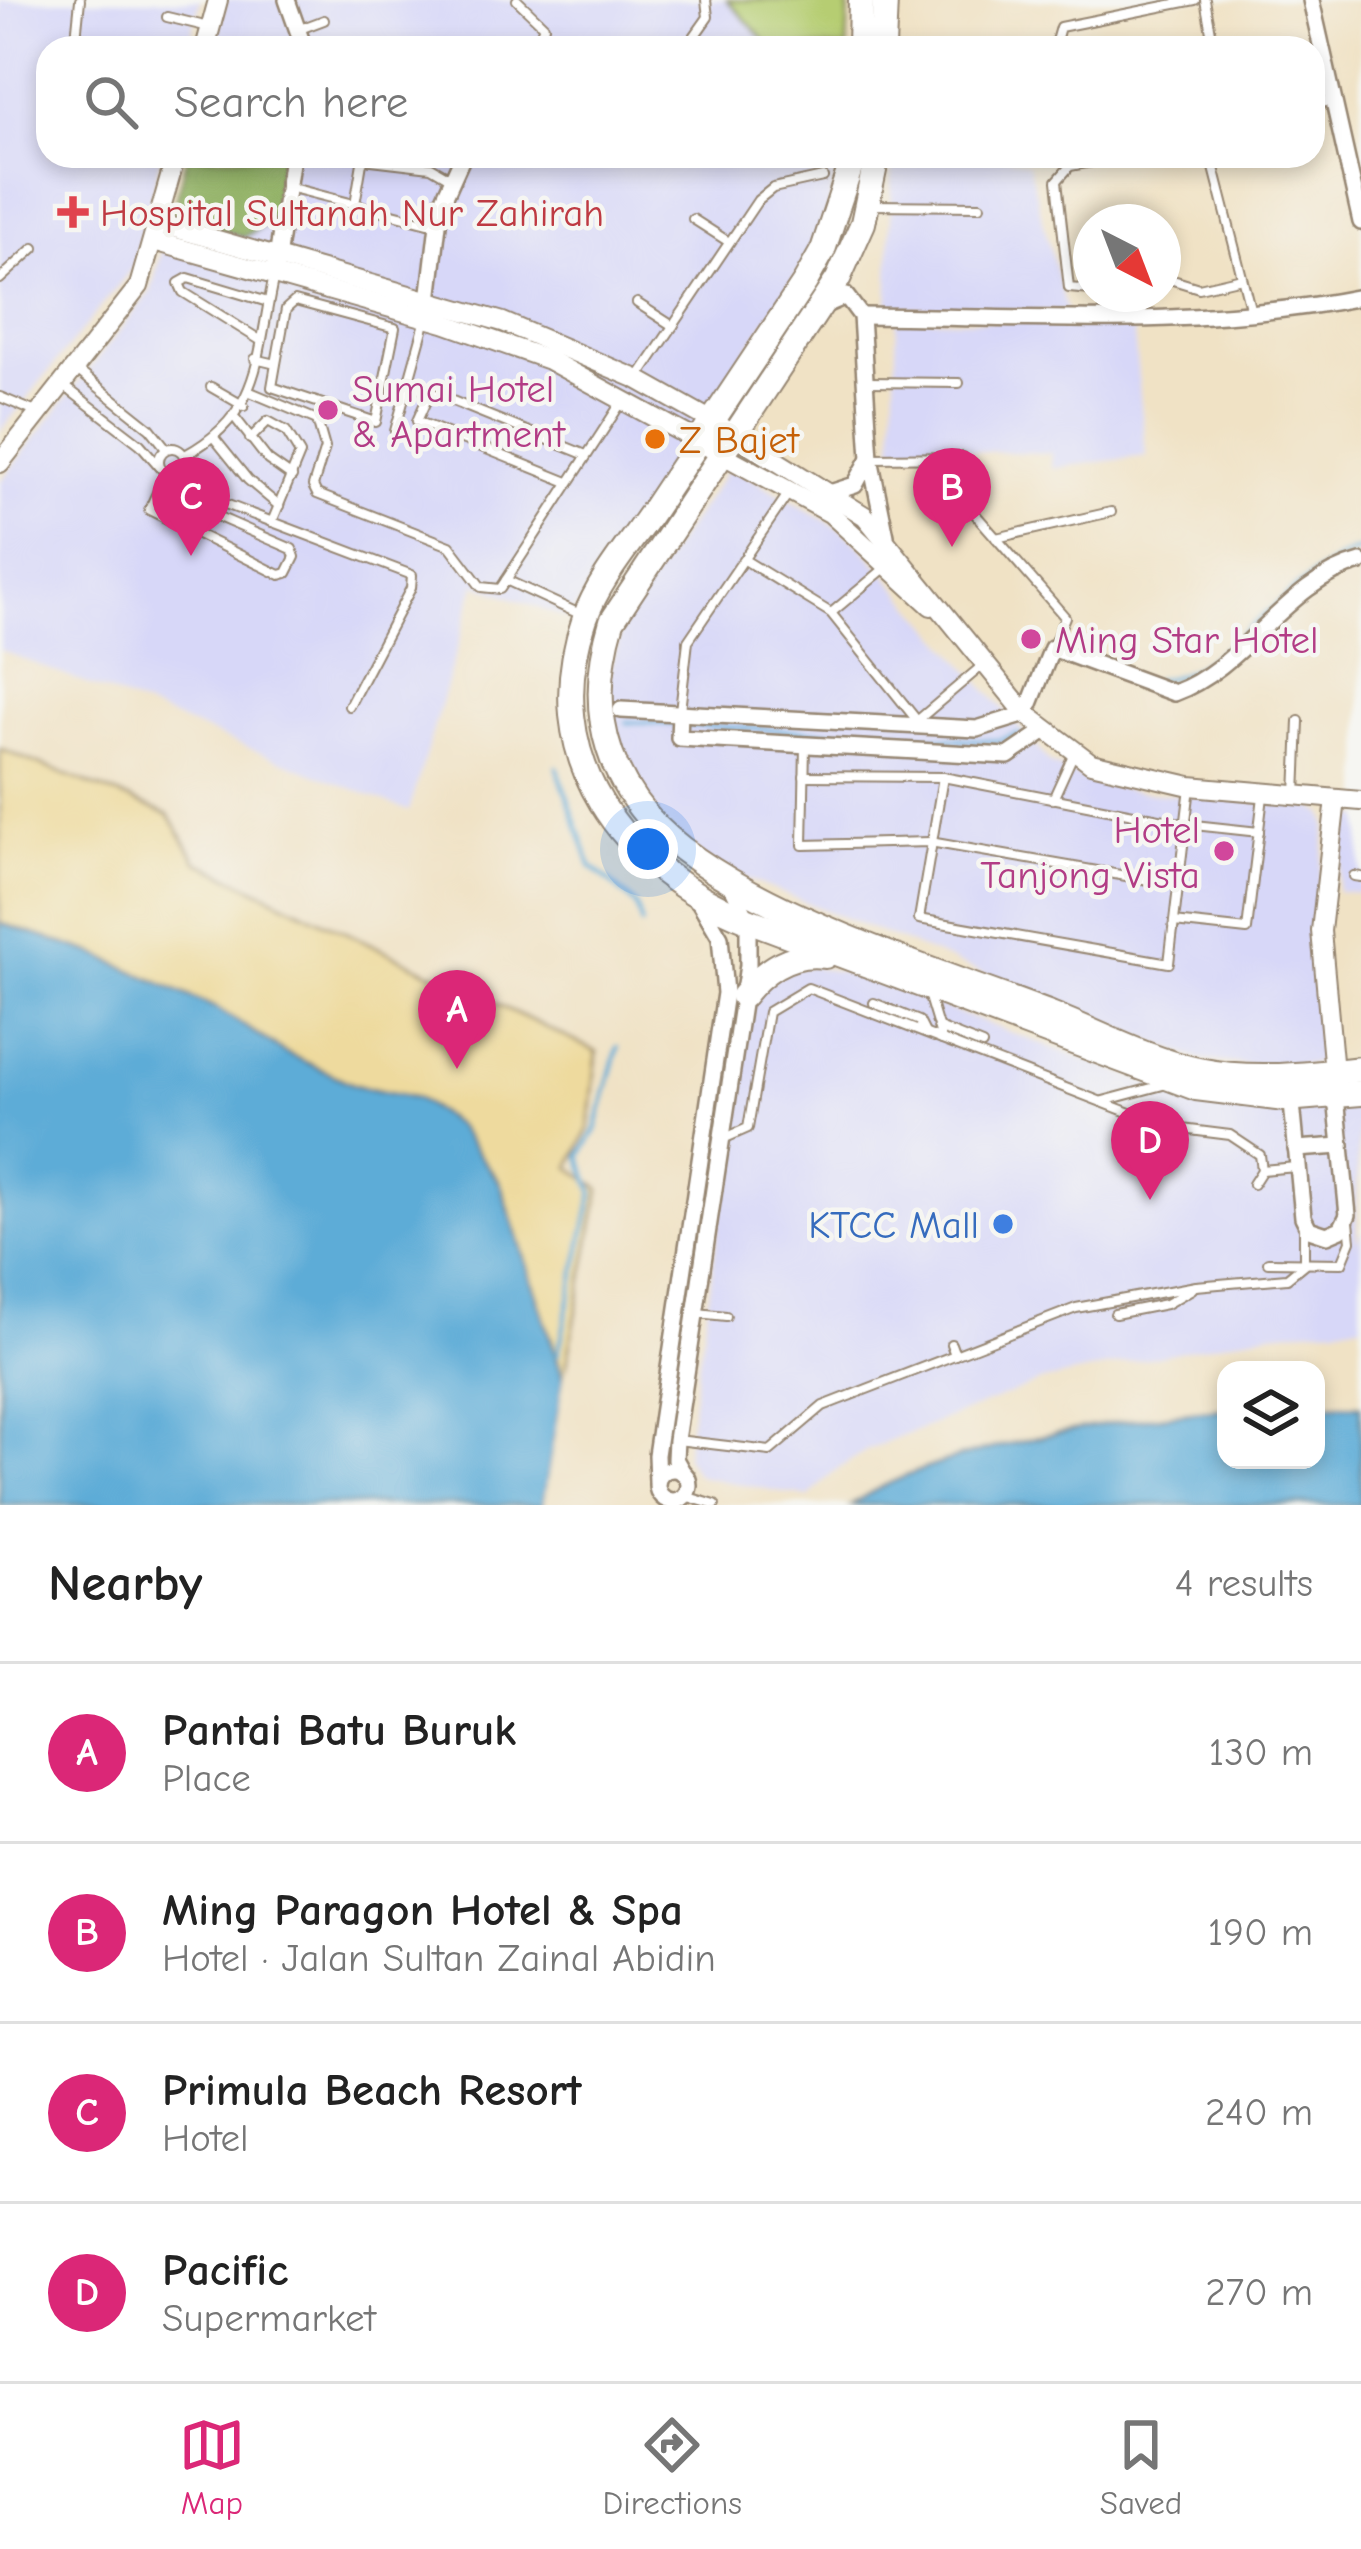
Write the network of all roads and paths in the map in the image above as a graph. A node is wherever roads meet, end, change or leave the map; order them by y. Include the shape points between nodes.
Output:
1 (80, 0) edge
2 (218, 0) edge
3 (287, 0) edge
4 (517, 0) edge
5 (706, 0) edge
6 (861, 0) edge
7 (885, 0) edge
8 (1195, 0) edge
9 (1205, 0) edge
10 (1311, 0) edge
11 (167, 17) dead end
12 (324, 20) dead end
13 (211, 28) junction
14 (300, 29) junction
15 (76, 36) edge
16 (209, 36) edge
17 (301, 36) edge
18 (539, 36) edge
19 (695, 36) edge
20 (860, 36) edge
21 (884, 36) edge
22 (1057, 36) edge
23 (1212, 36) edge
24 (1319, 36) edge
25 (1325, 64) edge
26 (1333, 101) junction
27 (1325, 102) edge
28 (173, 168) edge
29 (290, 168) edge
30 (361, 168) edge
31 (433, 168) edge
32 (455, 168) edge
33 (850, 168) edge
34 (876, 168) edge
35 (1068, 168) edge
36 (1214, 168) edge
37 (823, 177) dead end
38 (449, 178) junction
39 (287, 187) junction
40 (355, 204) junction
41 (868, 205) junction
42 (980, 206) dead end
43 (693, 219) dead end
44 (1361, 222) edge
45 (438, 225) junction
46 (156, 232) junction
47 (728, 242) junction
48 (34, 248) dead end
49 (276, 265) junction
50 (1242, 278) junction
51 (0, 279) edge
52 (1181, 282) edge
53 (1073, 288) edge
54 (1361, 297) edge
55 (268, 302) junction
56 (637, 303) dead end
57 (428, 307) junction
58 (818, 310) junction
59 (1251, 313) junction
60 (862, 316) junction
61 (673, 326) junction
62 (260, 340) junction
63 (255, 359) junction
64 (276, 364) junction
65 (69, 377) junction
66 (637, 380) junction
67 (866, 382) junction
68 (408, 383) junction
69 (959, 383) dead end
70 (212, 387) dead end
71 (248, 391) junction
72 (430, 392) junction
73 (0, 397) edge
74 (625, 397) junction
75 (244, 406) junction
76 (40, 413) junction
77 (236, 419) junction
78 (395, 430) dead end
79 (718, 436) junction
80 (214, 439) junction
81 (250, 439) junction
82 (166, 448) junction
83 (184, 455) junction
84 (586, 455) junction
85 (870, 458) junction
86 (0, 463) edge
87 (163, 470) junction
88 (178, 472) junction
89 (292, 477) junction
90 (568, 482) junction
91 (790, 490) junction
92 (191, 491) junction
93 (832, 492) junction
94 (279, 506) junction
95 (1111, 512) dead end
96 (272, 521) junction
97 (886, 536) junction
98 (996, 538) junction
99 (743, 559) junction
100 (1361, 562) edge
101 (888, 565) junction
102 (506, 580) junction
103 (831, 613) junction
104 (586, 617) junction
105 (944, 617) junction
106 (1052, 648) junction
107 (984, 664) junction
108 (349, 706) dead end
109 (621, 710) dead end
110 (680, 712) junction
111 (1026, 714) junction
112 (1299, 721) dead end
113 (918, 723) junction
114 (1043, 732) junction
115 (805, 745) junction
116 (1074, 754) junction
117 (804, 776) junction
118 (943, 778) junction
119 (1190, 786) junction
120 (1263, 794) junction
121 (1295, 797) junction
122 (1053, 799) junction
123 (1336, 800) junction
124 (1361, 801) edge
125 (1185, 824) junction
126 (1259, 832) junction
127 (930, 842) junction
128 (730, 882) junction
129 (1178, 885) junction
130 (697, 898) junction
131 (748, 920) junction
132 (1174, 922) junction
133 (857, 962) junction
134 (927, 988) junction
135 (742, 996) junction
136 (874, 1003) dead end
137 (939, 1028) junction
138 (926, 1034) junction
139 (943, 1041) junction
140 (982, 1045) dead end
141 (1361, 1070) edge
142 (1177, 1082) junction
143 (1290, 1087) junction
144 (1344, 1087) edge
145 (1100, 1102) junction
146 (721, 1140) junction
147 (1341, 1146) junction
148 (1296, 1149) junction
149 (1298, 1167) junction
150 (1262, 1171) junction
151 (1253, 1184) dead end
152 (1348, 1215) junction
153 (1303, 1217) junction
154 (1268, 1262) dead end
155 (1304, 1264) junction
156 (1196, 1286) junction
157 (695, 1313) junction
158 (1115, 1314) dead end
159 (726, 1316) dead end
160 (951, 1344) dead end
161 (955, 1355) junction
162 (835, 1388) dead end
163 (839, 1400) junction
164 (676, 1440) junction
165 (683, 1473) junction
166 (657, 1482) junction
167 (685, 1496) junction
168 (715, 1505) edge

1 - 15 lane
2 - 13 street
3 - 14 street
4 - 18 lane via 544,26
5 - 19 lane via 708,17
6 - 20 main road
7 - 21 main road
8 - 22 lane via 1060,27
9 - 23 lane
10 - 24 street
11 - 13 lane
12 - 14 lane
13 - 16 street
14 - 17 street
25 - 26 street
26 - 27 lane
26 - 44 street
28 - 46 street
29 - 39 street
30 - 40 lane
31 - 38 lane
32 - 38 street
33 - 79 main road via 823,250
34 - 41 main road
35 - 53 lane via 1057,181
36 - 50 lane
37 - 47 lane via 772,188
38 - 45 street
39 - 40 lane
39 - 49 street
40 - 45 lane
41 - 42 lane
41 - 58 main road
43 - 47 lane
45 - 57 street
46 - 49 street
46 - 65 street via 139,286
47 - 61 lane
48 - 51 lane
49 - 55 lane
49 - 57 street
50 - 52 lane via 1199,288
50 - 59 lane
54 - 59 street
55 - 62 lane
55 - 62 lane via 188,278 179,283
56 - 61 lane
57 - 66 street via 558,344
57 - 68 lane
57 - 74 street
58 - 60 street via 846,296
58 - 79 main road
59 - 60 street via 1129,320
60 - 67 street
61 - 66 lane
62 - 63 lane
63 - 64 lane
63 - 71 lane
64 - 64 lane via 272,387 376,422 395,328 295,301 286,309
65 - 76 street
65 - 82 lane via 150,428
65 - 87 lane
66 - 79 street
67 - 69 lane
67 - 85 street
68 - 72 lane
68 - 78 lane
70 - 75 lane
71 - 75 lane
71 - 102 lane via 316,420 325,448 317,494 450,546 481,587 492,591
72 - 84 lane
72 - 90 lane via 417,421
73 - 76 lane
74 - 79 street
74 - 84 lane
75 - 77 lane
76 - 86 street
77 - 80 lane
77 - 81 lane
79 - 91 street
79 - 93 street
79 - 104 main road
79 - 128 main road via 612,621 598,677 604,742 631,796 681,850
80 - 83 lane
80 - 94 lane
81 - 89 lane
81 - 89 lane via 266,421 286,431 300,454
82 - 83 lane
82 - 87 lane
83 - 88 lane
84 - 90 lane
85 - 93 street via 855,485
85 - 97 street
85 - 98 lane via 963,457 963,500
87 - 88 lane
87 - 92 lane via 149,510 287,573 292,550 214,515
88 - 92 lane
89 - 94 lane
90 - 102 lane
91 - 99 lane
91 - 101 street via 830,513
92 - 96 lane
93 - 97 street
94 - 96 lane
95 - 98 lane
96 - 108 lane via 414,579
97 - 105 street
98 - 106 lane via 1065,617
99 - 103 lane
99 - 110 lane via 688,641
100 - 106 street via 1331,573 1210,674 1174,693
101 - 103 lane
101 - 105 street
102 - 104 lane
103 - 113 lane
104 - 130 main road via 573,693 590,784 639,855
105 - 107 street
106 - 111 street
107 - 111 street
107 - 113 lane
109 - 110 street
110 - 113 street
110 - 115 street via 679,738
111 - 113 street via 976,729
111 - 114 street
112 - 121 lane
114 - 115 street via 1008,756
114 - 116 street
115 - 117 lane
116 - 119 street
116 - 122 lane
117 - 118 lane
117 - 127 lane via 803,845
118 - 122 lane
118 - 127 lane
119 - 120 street
119 - 125 lane
120 - 121 street
120 - 126 lane
121 - 123 street
122 - 125 lane
123 - 124 street
123 - 144 street via 1321,931
125 - 126 lane
125 - 129 lane
126 - 132 lane via 1247,931
127 - 129 lane
127 - 132 lane via 923,922 1169,962
128 - 131 street
128 - 143 main road via 1194,1070
129 - 132 lane
130 - 131 main road
130 - 166 street via 720,937 725,993
131 - 133 main road
131 - 135 street
133 - 134 main road
133 - 135 main road via 793,957
134 - 137 lane
134 - 142 main road
135 - 146 street
136 - 138 lane via 920,1021
137 - 139 lane
137 - 140 lane
138 - 139 lane
138 - 146 lane via 808,988 768,1012 748,1128
139 - 145 lane
141 - 144 main road
142 - 143 main road via 1234,1096
142 - 145 lane
143 - 144 main road
143 - 148 street
144 - 147 street
145 - 150 lane via 1166,1127 1230,1135 1260,1155
146 - 157 street
147 - 148 street
147 - 152 street
148 - 149 street
149 - 150 lane
149 - 153 street
150 - 151 lane
152 - 153 street via 1328,1235 1309,1229
152 - 155 lane via 1351,1240 1342,1262
153 - 155 lane
154 - 155 lane
155 - 156 lane via 1287,1278
156 - 158 lane via 1166,1304
156 - 161 lane via 1076,1308
157 - 159 lane
157 - 164 street
160 - 161 lane
161 - 163 lane
162 - 163 lane
163 - 164 lane via 806,1416 770,1451
164 - 165 street
165 - 166 street via 667,1470
165 - 167 street
166 - 167 street via 665,1500
167 - 168 lane

